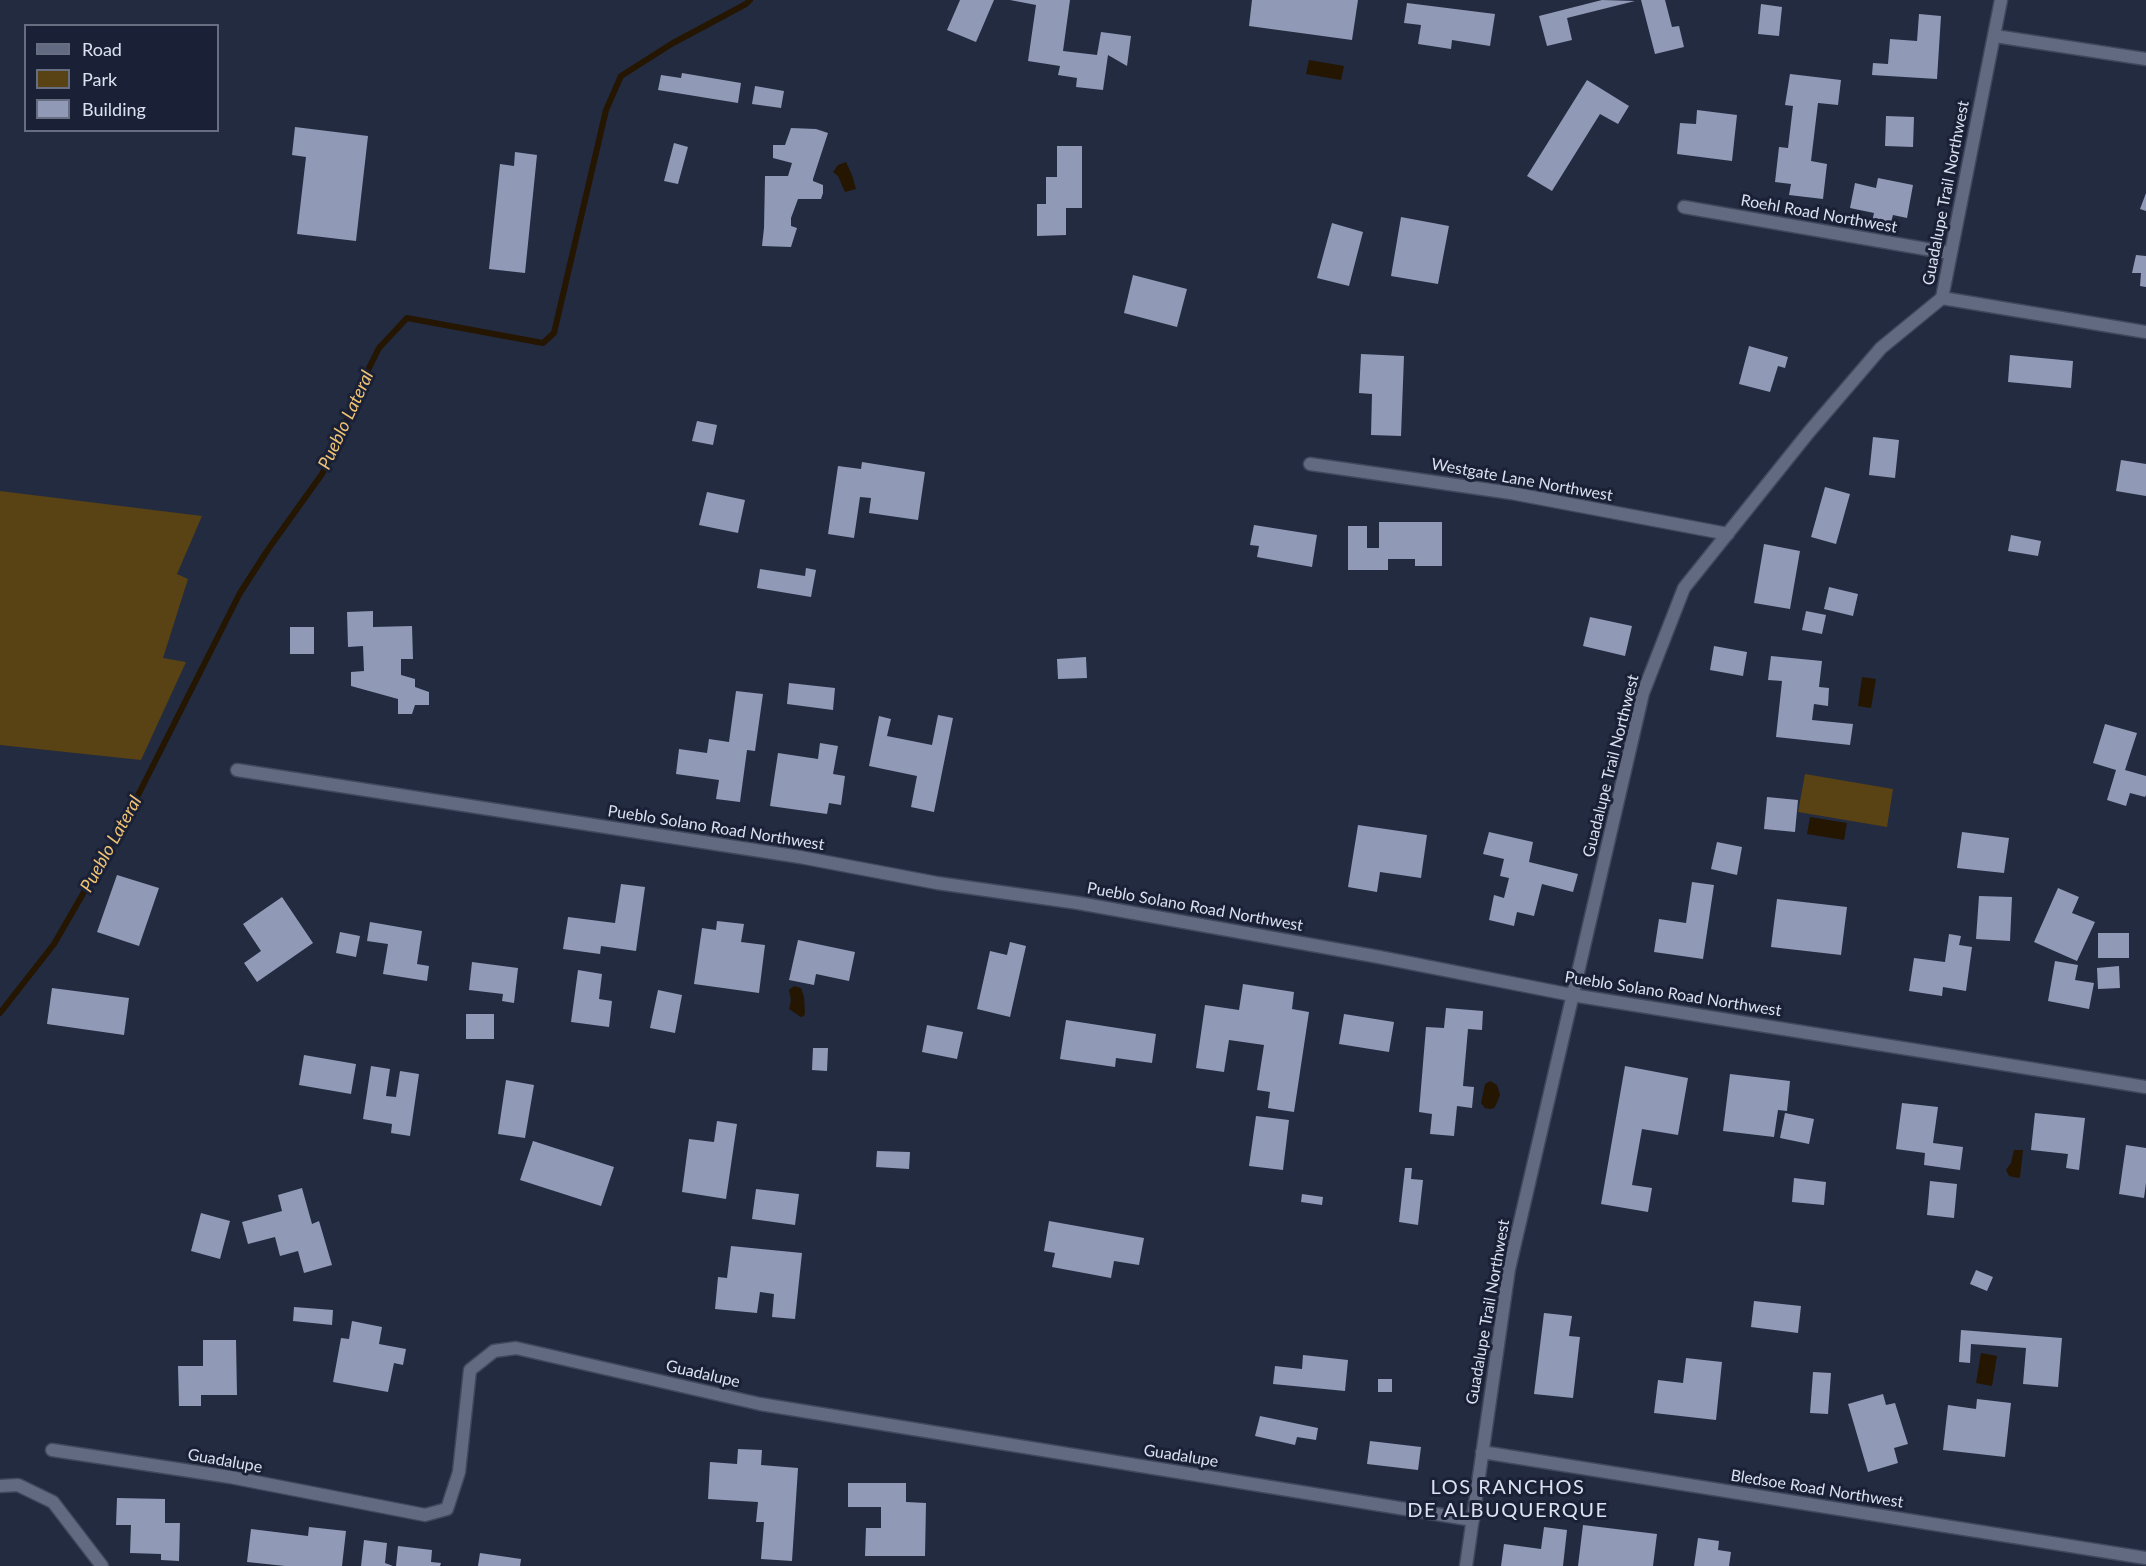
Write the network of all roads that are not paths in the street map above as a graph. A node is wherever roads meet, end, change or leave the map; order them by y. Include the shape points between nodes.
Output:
1 (2001, 0) edge
2 (1995, 36) junction
3 (2146, 59) edge
4 (1684, 207) dead end
5 (1949, 253) junction
6 (1942, 298) junction
7 (2146, 332) edge
8 (1310, 464) dead end
9 (1728, 534) junction
10 (237, 770) dead end
11 (1572, 995) junction
12 (2146, 1087) edge
13 (52, 1450) dead end
14 (1482, 1452) junction
15 (0, 1485) edge
16 (1473, 1520) junction
17 (2146, 1558) edge
18 (102, 1566) edge
19 (1466, 1566) edge

1 - 2 street, Guadalupe Trail Northwest
2 - 3 street
2 - 5 street, Guadalupe Trail Northwest
4 - 5 street, Roehl Road Northwest
5 - 6 street, Guadalupe Trail Northwest
6 - 7 street
6 - 9 street, Guadalupe Trail Northwest via 1881,348
8 - 9 street, Westgate Lane Northwest via 1511,493
9 - 11 street, Guadalupe Trail Northwest via 1684,588 1643,693
10 - 11 street, Pueblo Solano Road Northwest via 1078,903
11 - 12 street, Pueblo Solano Road Northwest
11 - 14 street, Guadalupe Trail Northwest via 1509,1269
13 - 16 street, Guadalupe via 230,1477 425,1515 447,1509 459,1472 470,1370 494,1351 516,1348 760,1404
14 - 16 street, Guadalupe Trail Northwest
14 - 17 street, Bledsoe Road Northwest
15 - 18 street via 18,1485 53,1502
16 - 19 street, Guadalupe Trail Northwest

